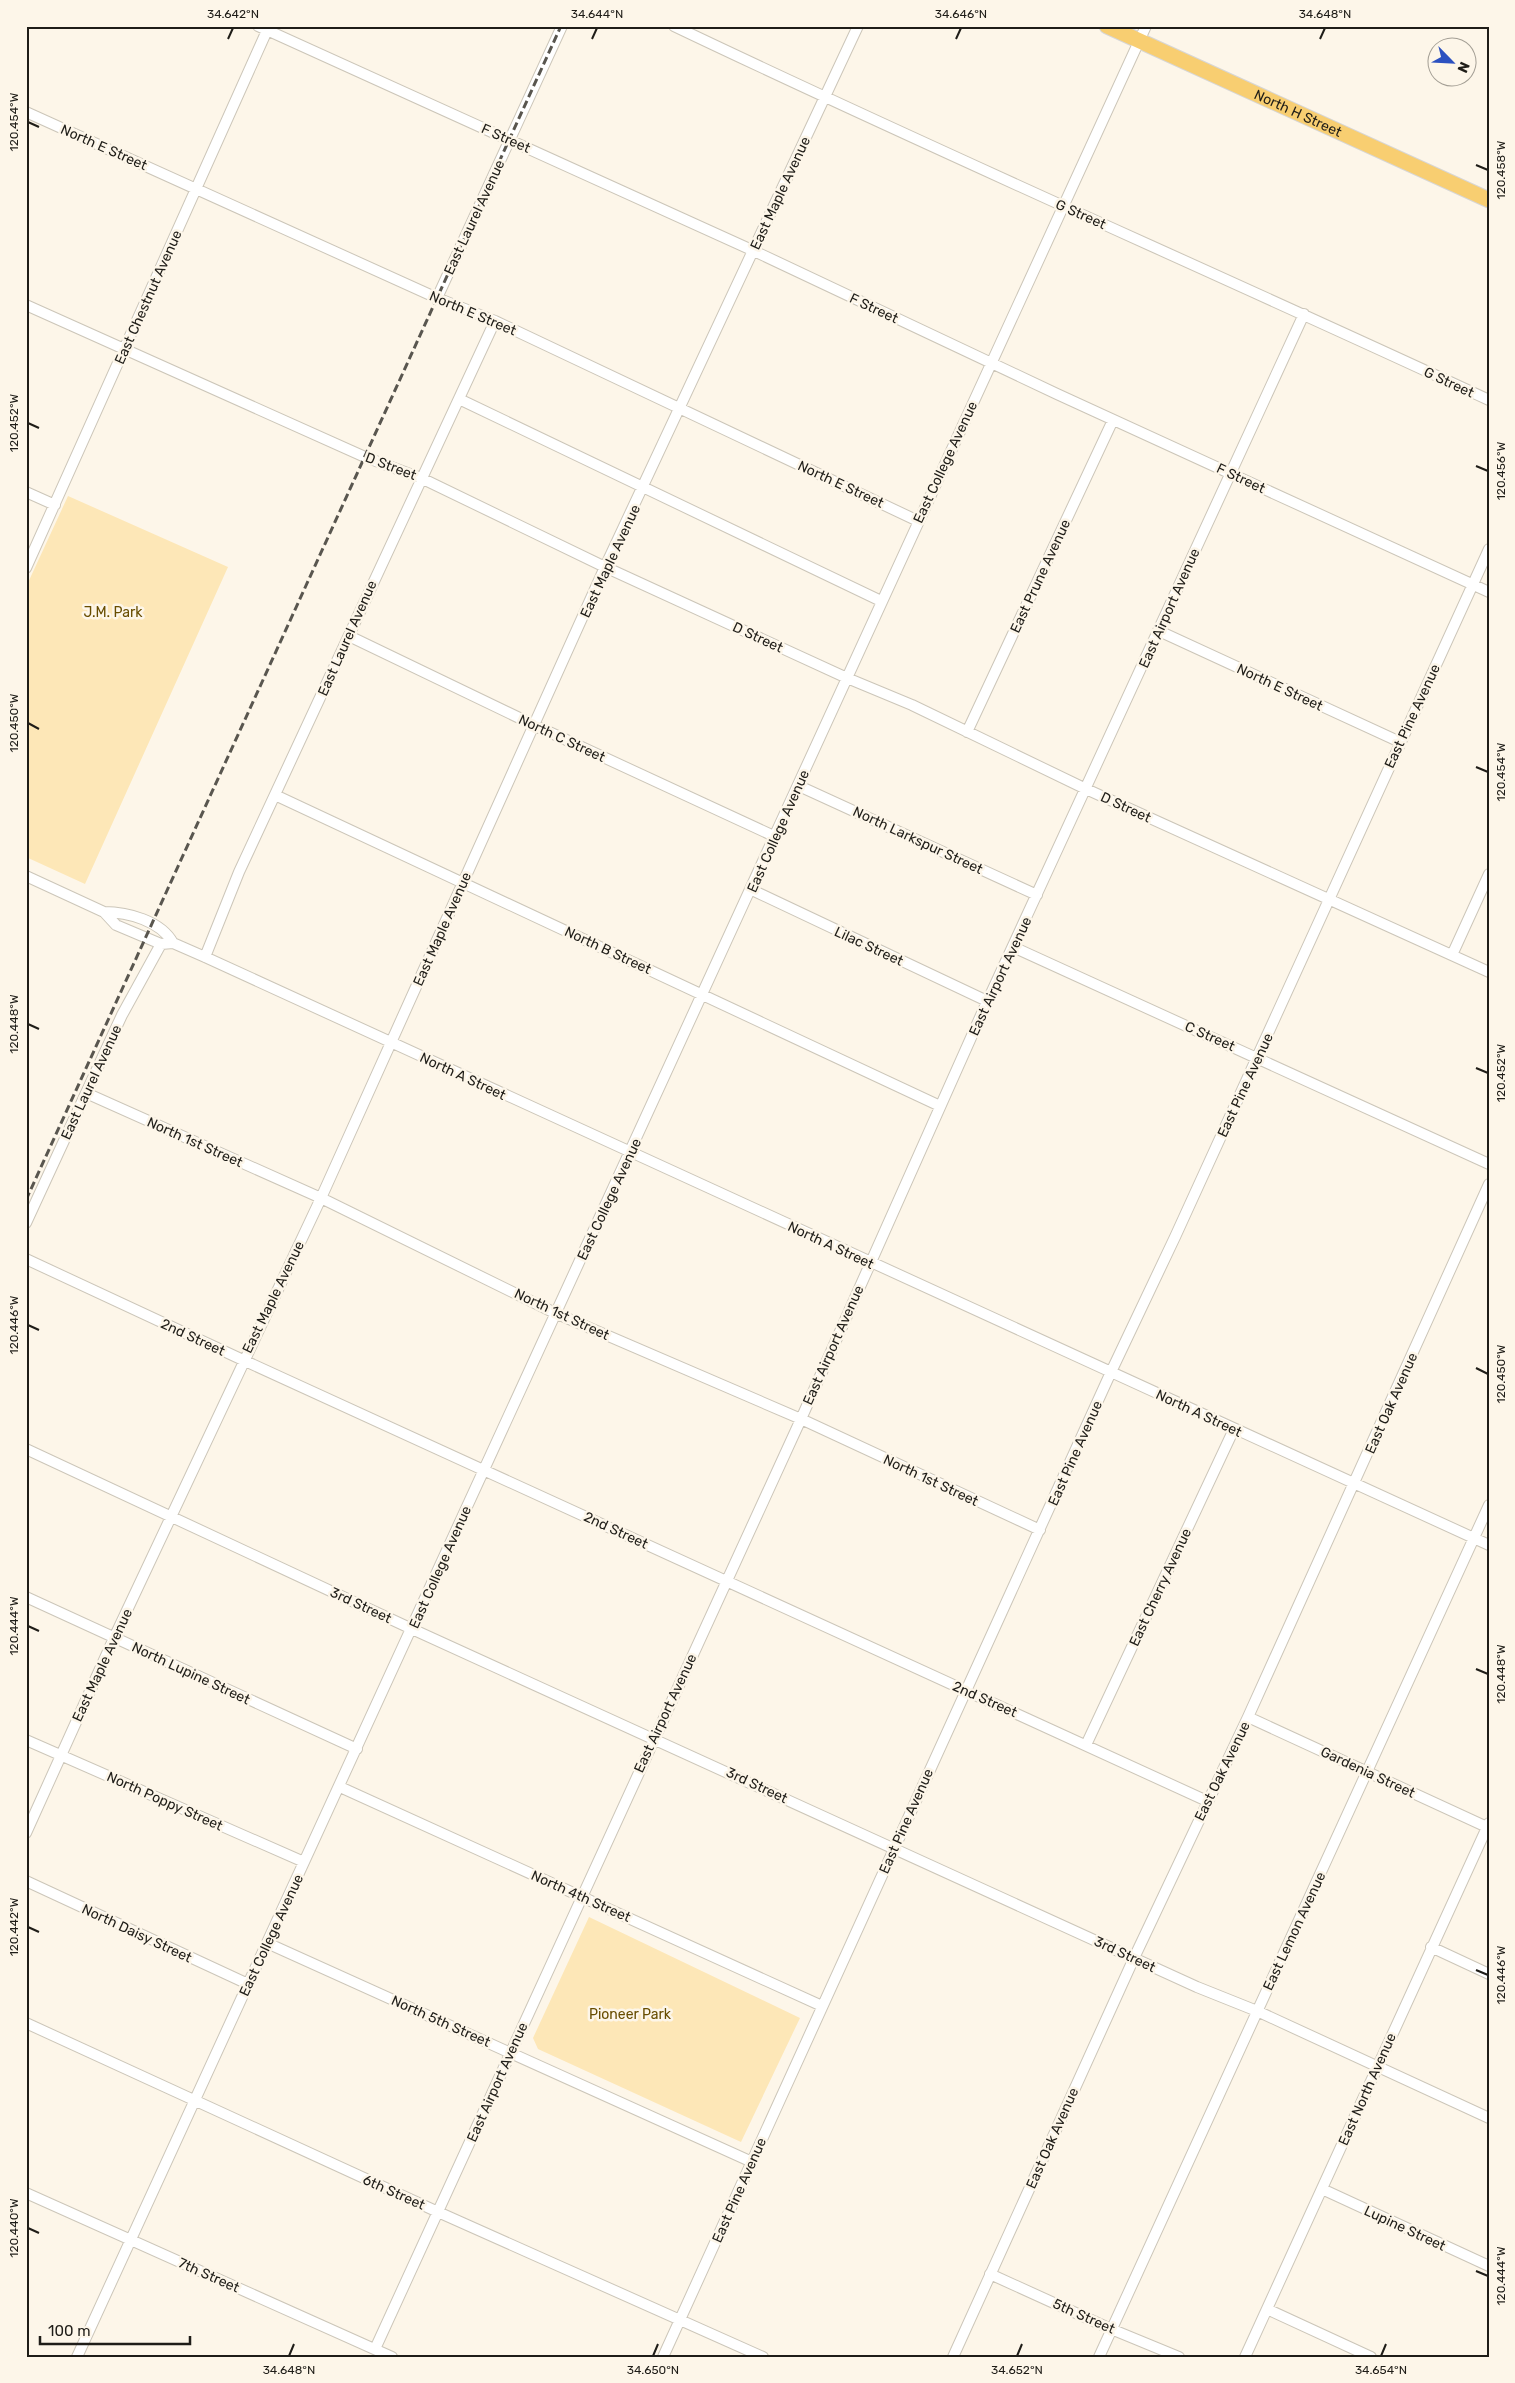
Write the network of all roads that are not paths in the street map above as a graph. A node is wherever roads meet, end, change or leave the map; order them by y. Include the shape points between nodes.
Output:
1 (562, 26) edge
2 (674, 26) edge
3 (858, 26) edge
4 (1107, 26) edge
5 (1146, 26) edge
6 (265, 28) edge
7 (1140, 41) junction
8 (825, 98) junction
9 (26, 112) edge
10 (509, 140) junction
11 (196, 188) junction
12 (1489, 200) edge
13 (1063, 206) junction
14 (754, 251) junction
15 (437, 298) junction
16 (26, 305) edge
17 (1304, 314) junction
18 (495, 321) junction
19 (125, 349) junction
20 (990, 363) junction
21 (459, 399) junction
22 (1489, 400) edge
23 (681, 408) junction
24 (1113, 420) junction
25 (1231, 473) junction
26 (421, 478) junction
27 (644, 488) junction
28 (26, 492) edge
29 (55, 505) junction
30 (918, 521) junction
31 (1489, 550) edge
32 (605, 567) junction
33 (26, 568) edge
34 (1472, 585) junction
35 (1489, 592) edge
36 (881, 601) junction
37 (1159, 631) junction
38 (349, 636) junction
39 (847, 678) junction
40 (534, 725) junction
41 (967, 732) junction
42 (1400, 742) junction
43 (799, 786) junction
44 (1086, 789) junction
45 (275, 795) junction
46 (776, 837) junction
47 (1489, 874) edge
48 (26, 876) edge
49 (463, 882) junction
50 (752, 890) junction
51 (1037, 895) junction
52 (1329, 900) junction
53 (104, 912) junction
54 (173, 943) junction
55 (161, 944) junction
56 (1013, 947) junction
57 (1452, 955) junction
58 (205, 957) junction
59 (1489, 972) edge
60 (703, 995) junction
61 (988, 1001) junction
62 (390, 1042) junction
63 (1258, 1058) junction
64 (86, 1093) junction
65 (940, 1106) junction
66 (631, 1152) junction
67 (1489, 1164) edge
68 (1489, 1184) edge
69 (321, 1198) junction
70 (26, 1223) edge
71 (26, 1259) edge
72 (869, 1262) junction
73 (555, 1313) junction
74 (243, 1360) junction
75 (1110, 1372) junction
76 (800, 1419) junction
77 (1234, 1428) junction
78 (26, 1449) edge
79 (484, 1469) junction
80 (1354, 1483) junction
81 (1489, 1505) edge
82 (171, 1517) junction
83 (1040, 1530) junction
84 (1473, 1538) junction
85 (1489, 1545) edge
86 (725, 1580) junction
87 (26, 1597) edge
88 (412, 1629) junction
89 (114, 1638) junction
90 (966, 1691) junction
91 (1248, 1717) junction
92 (653, 1738) junction
93 (26, 1740) edge
94 (1086, 1745) junction
95 (357, 1749) junction
96 (61, 1756) junction
97 (1368, 1772) junction
98 (340, 1787) junction
99 (1207, 1801) junction
100 (1488, 1826) edge
101 (26, 1832) edge
102 (894, 1848) junction
103 (304, 1862) junction
104 (26, 1881) edge
105 (581, 1896) junction
106 (267, 1943) junction
107 (1431, 1947) junction
108 (1134, 1958) junction
109 (1489, 1974) edge
110 (248, 1984) junction
111 (822, 2006) junction
112 (1258, 2011) junction
113 (26, 2023) edge
114 (511, 2052) junction
115 (1377, 2067) junction
116 (195, 2101) junction
117 (1489, 2118) edge
118 (752, 2162) junction
119 (1322, 2189) junction
120 (26, 2192) edge
121 (438, 2212) junction
122 (132, 2241) junction
123 (1489, 2266) edge
124 (990, 2274) junction
125 (1267, 2309) junction
126 (680, 2319) junction
127 (1111, 2329) junction
128 (375, 2349) junction
129 (77, 2357) edge
130 (392, 2357) edge
131 (663, 2357) edge
132 (763, 2357) edge
133 (953, 2357) edge
134 (1099, 2357) edge
135 (1179, 2357) edge
136 (1245, 2357) edge
137 (1371, 2357) edge

1 - 10 street, East Laurel Avenue
2 - 8 street, G Street
3 - 8 street, East Maple Avenue
4 - 7 highway, North H Street
5 - 7 street, East College Avenue
6 - 10 street, F Street
6 - 11 street, East Chestnut Avenue
7 - 12 highway, North H Street
7 - 13 street, East College Avenue
8 - 13 street, G Street
8 - 14 street, East Maple Avenue
9 - 11 street, North E Street
10 - 14 street, F Street
10 - 15 street, East Laurel Avenue
11 - 15 street, North E Street
11 - 19 street, East Chestnut Avenue
13 - 17 street, G Street
13 - 20 street, East College Avenue
14 - 20 street, F Street
14 - 23 street, East Maple Avenue
15 - 18 street, North E Street
16 - 19 street, D Street
17 - 22 street, G Street
17 - 25 street, East Airport Avenue
18 - 21 street, East Laurel Avenue
18 - 23 street, North E Street
19 - 26 street, D Street via 365,457
19 - 29 street, East Chestnut Avenue
20 - 24 street, F Street
20 - 30 street, East College Avenue
21 - 26 street, East Laurel Avenue
21 - 27 street
23 - 27 street, East Maple Avenue
23 - 30 street, North E Street
24 - 25 street, F Street
24 - 41 street, East Prune Avenue
25 - 34 street, F Street
25 - 37 street, East Airport Avenue
26 - 32 street, D Street
26 - 38 street, East Laurel Avenue
27 - 32 street, East Maple Avenue
27 - 36 street
28 - 29 street
29 - 33 street, East Chestnut Avenue
30 - 36 street, East College Avenue
31 - 34 street, East Pine Avenue
32 - 39 street, D Street
32 - 40 street, East Maple Avenue
34 - 35 street, F Street
34 - 42 street, East Pine Avenue
36 - 39 street, East College Avenue
37 - 42 street, North E Street
37 - 44 street, East Airport Avenue
38 - 40 street, North C Street
38 - 45 street, East Laurel Avenue
39 - 41 street, D Street
39 - 43 street, East College Avenue
40 - 46 street, North C Street
40 - 49 street, East Maple Avenue
41 - 44 street, D Street
42 - 52 street, East Pine Avenue
43 - 46 street, East College Avenue
43 - 51 street, North Larkspur Street
44 - 51 street, East Airport Avenue
44 - 52 street, D Street
45 - 49 street, North B Street
45 - 58 street, East Laurel Avenue via 239,872
46 - 50 street, East College Avenue
47 - 57 street
48 - 53 street, North A Street
49 - 60 street, North B Street
49 - 62 street, East Maple Avenue
50 - 60 street, East College Avenue
50 - 61 street, Lilac Street
51 - 56 street, East Airport Avenue
52 - 57 street, D Street
52 - 63 street, East Pine Avenue
53 - 54 street, North A Street via 123,912 139,919 167,932
53 - 55 street, North A Street via 116,925
54 - 55 street, North A Street
54 - 58 street, North A Street
55 - 64 street, East Laurel Avenue via 131,996
56 - 61 street, East Airport Avenue
56 - 63 street, C Street
57 - 59 street, D Street
58 - 62 street, North A Street
60 - 65 street, North B Street
60 - 66 street, East College Avenue
61 - 65 street, East Airport Avenue
62 - 66 street, North A Street
62 - 69 street, East Maple Avenue
63 - 67 street, C Street
63 - 75 street, East Pine Avenue
64 - 69 street, North 1st Street
64 - 70 street, East Laurel Avenue
65 - 72 street, East Airport Avenue
66 - 72 street, North A Street
66 - 73 street, East College Avenue
68 - 80 street, East Oak Avenue
69 - 73 street, North 1st Street
69 - 74 street, East Maple Avenue
71 - 74 street, 2nd Street
72 - 75 street, North A Street
72 - 76 street, East Airport Avenue
73 - 76 street, North 1st Street
73 - 79 street, East College Avenue
74 - 79 street, 2nd Street
74 - 82 street, East Maple Avenue
75 - 77 street, North A Street
75 - 83 street, East Pine Avenue
76 - 83 street, North 1st Street
76 - 86 street, East Airport Avenue
77 - 80 street, North A Street
77 - 94 street, East Cherry Avenue
78 - 82 street, 3rd Street
79 - 86 street, 2nd Street
79 - 88 street, East College Avenue
80 - 84 street, North A Street
80 - 91 street, East Oak Avenue
81 - 84 street, East Lemon Avenue
82 - 88 street, 3rd Street
82 - 89 street, East Maple Avenue
83 - 90 street, East Pine Avenue
84 - 85 street, North A Street
84 - 97 street, East Lemon Avenue
86 - 90 street, 2nd Street
86 - 92 street, East Airport Avenue
87 - 89 street, North Lupine Street
88 - 92 street, 3rd Street
88 - 95 street, East College Avenue
89 - 95 street, North Lupine Street
89 - 96 street, East Maple Avenue
90 - 94 street, 2nd Street
90 - 102 street, East Pine Avenue
91 - 97 street, Gardenia Street
91 - 99 street, East Oak Avenue
92 - 102 street, 3rd Street
92 - 105 street, East Airport Avenue
93 - 96 street, North Poppy Street
94 - 99 street, 2nd Street
95 - 98 street, East College Avenue
96 - 101 street, East Maple Avenue
96 - 103 street, North Poppy Street
97 - 100 street, Gardenia Street
97 - 112 street, East Lemon Avenue
98 - 103 street, East College Avenue
98 - 105 street, North 4th Street
99 - 108 street, East Oak Avenue
100 - 107 street, East North Avenue
102 - 108 street, 3rd Street
102 - 111 street, East Pine Avenue
103 - 106 street, East College Avenue
104 - 110 street, North Daisy Street
105 - 111 street, North 4th Street
105 - 114 street, East Airport Avenue
106 - 110 street, East College Avenue
106 - 114 street, North 5th Street
107 - 109 street
107 - 115 street, East North Avenue
108 - 112 street, 3rd Street
108 - 124 street, East Oak Avenue
110 - 116 street, East College Avenue
111 - 118 street, East Pine Avenue
112 - 115 street, 3rd Street
112 - 127 street, East Lemon Avenue
113 - 116 street, 6th Street
114 - 118 street, North 5th Street
114 - 121 street, East Airport Avenue
115 - 117 street, 3rd Street
115 - 119 street, East North Avenue
116 - 121 street, 6th Street
116 - 122 street, East College Avenue
118 - 126 street, East Pine Avenue
119 - 123 street, Lupine Street
119 - 125 street, East North Avenue
120 - 122 street, 7th Street
121 - 126 street, 6th Street
121 - 128 street, East Airport Avenue
122 - 128 street, 7th Street
122 - 129 street, East College Avenue
124 - 127 street, 5th Street
124 - 133 street, East Oak Avenue
125 - 136 street, East North Avenue
125 - 137 street
126 - 131 street, East Pine Avenue
126 - 132 street, 6th Street
127 - 134 street, East Lemon Avenue
127 - 135 street, 5th Street
128 - 130 street, 7th Street

